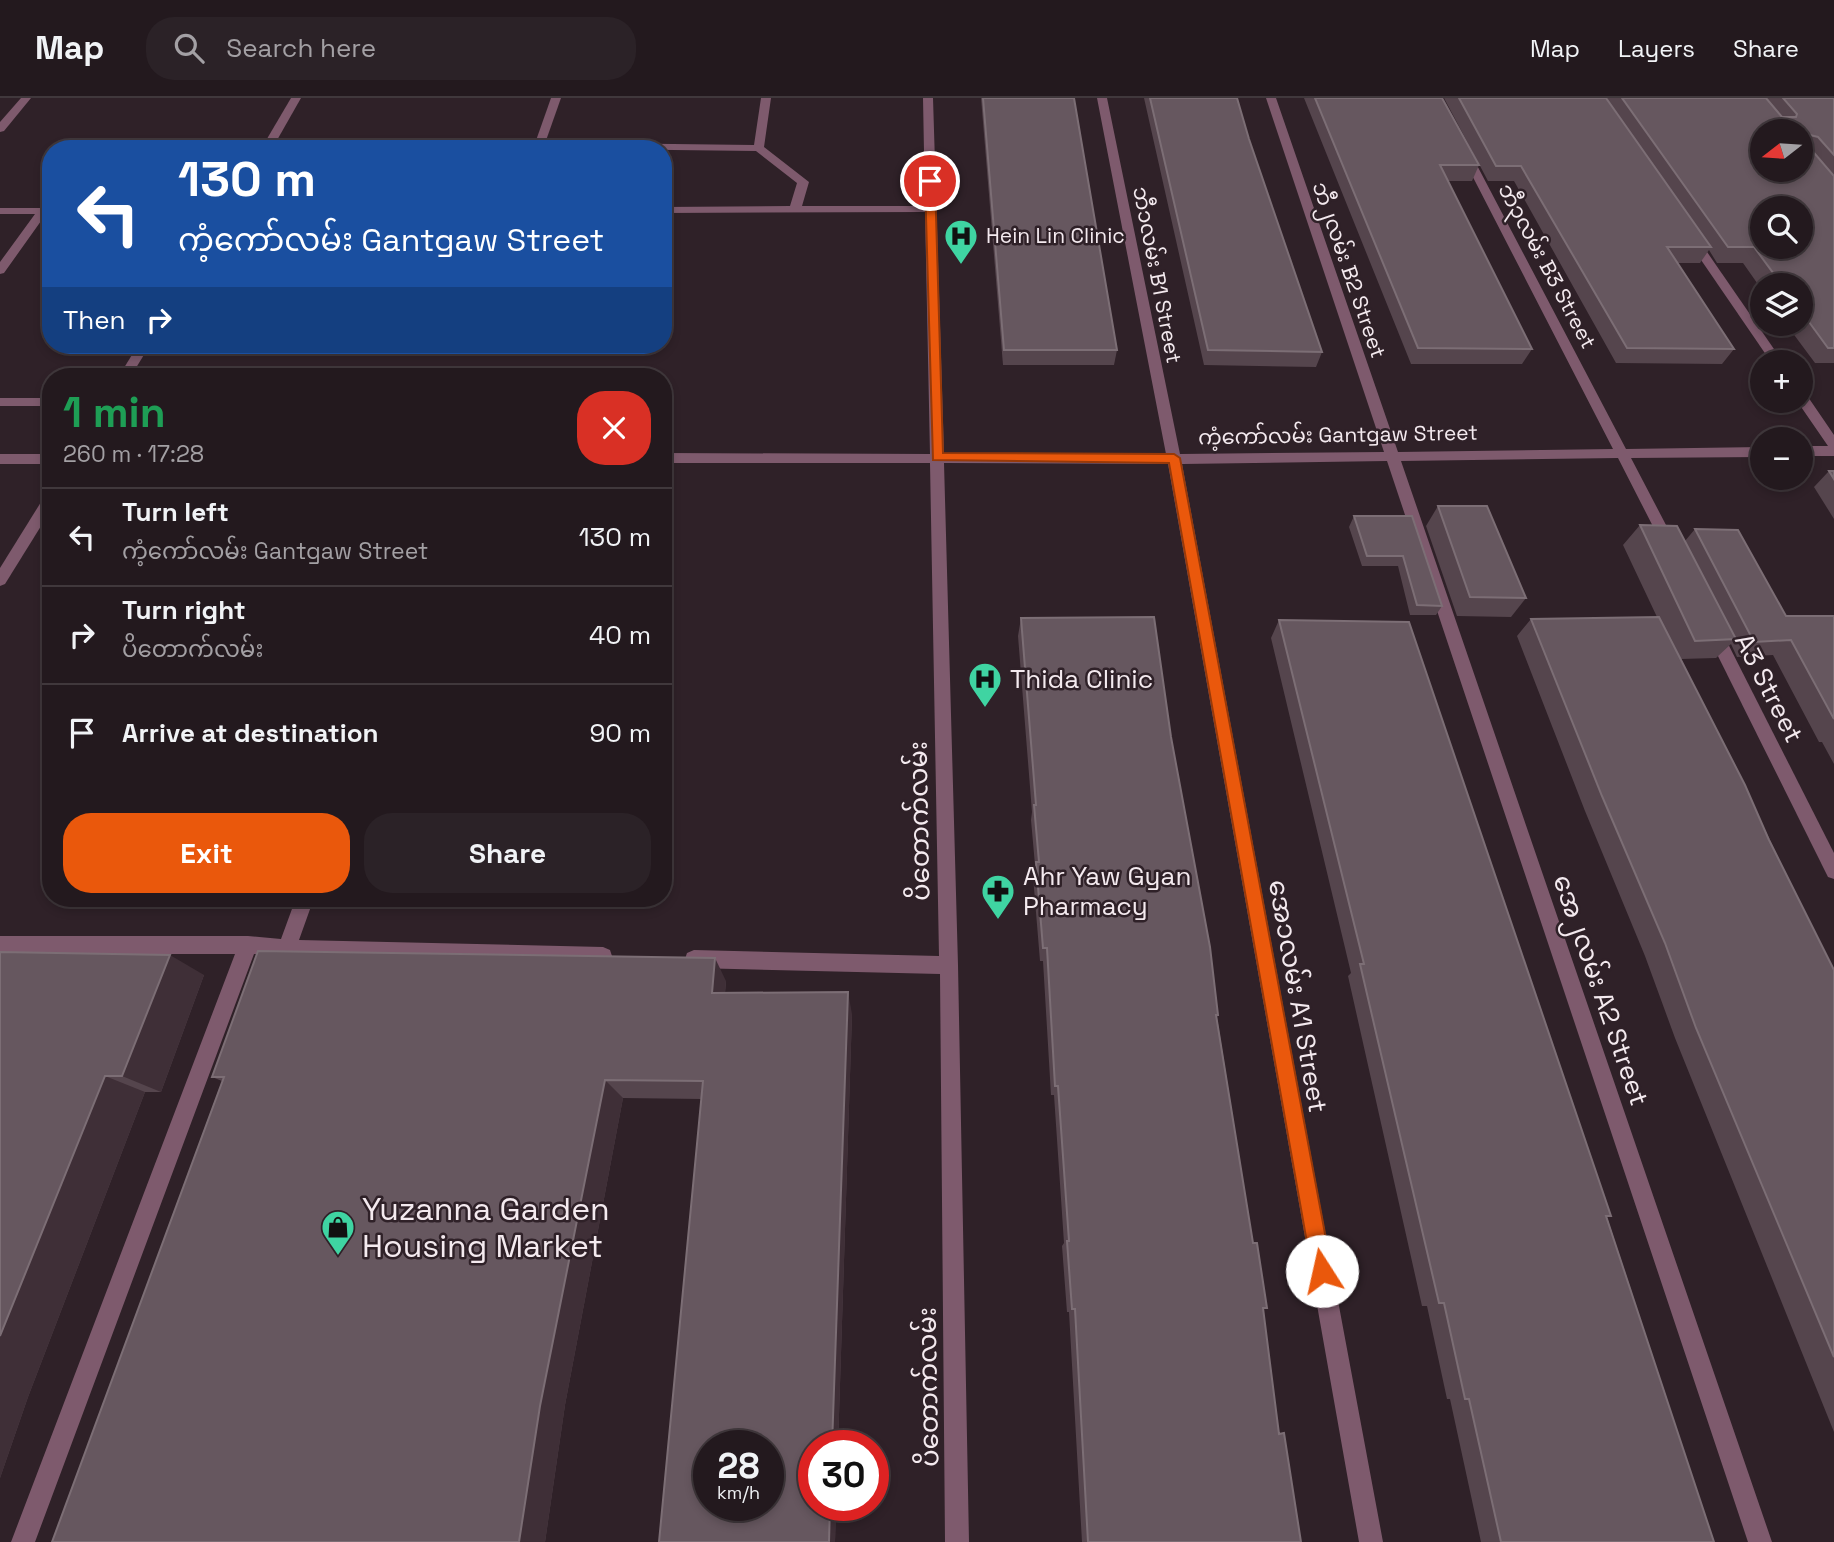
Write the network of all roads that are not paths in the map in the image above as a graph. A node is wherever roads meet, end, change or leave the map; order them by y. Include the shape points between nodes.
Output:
1 (26, 98) edge
2 (296, 98) edge
3 (556, 98) edge
4 (766, 98) edge
5 (928, 98) edge
6 (1102, 98) edge
7 (1271, 98) edge
8 (0, 129) edge
9 (1455, 135) edge
10 (271, 140) edge
11 (541, 140) edge
12 (672, 147) edge
13 (759, 148) junction
14 (795, 209) junction
15 (931, 209) junction
16 (672, 210) edge
17 (0, 211) edge
18 (42, 211) edge
19 (42, 217) edge
20 (1682, 224) edge
21 (0, 270) edge
22 (1769, 350) edge
23 (0, 402) edge
24 (42, 402) edge
25 (1812, 413) edge
26 (1834, 445) edge
27 (1813, 451) edge
28 (1834, 451) edge
29 (1623, 452) junction
30 (1750, 452) edge
31 (1392, 454) junction
32 (937, 457) junction
33 (672, 458) edge
34 (1174, 458) junction
35 (0, 459) edge
36 (42, 459) edge
37 (42, 512) edge
38 (1679, 563) edge
39 (0, 580) edge
40 (1704, 612) edge
41 (1834, 871) edge
42 (302, 907) edge
43 (0, 945) edge
44 (248, 945) junction
45 (287, 948) junction
46 (618, 957) edge
47 (673, 958) edge
48 (949, 965) junction
49 (23, 1542) edge
50 (957, 1542) edge
51 (1371, 1542) edge
52 (1760, 1542) edge

1 - 8 street
2 - 10 street
3 - 11 street
4 - 13 street
5 - 15 street, ပိတောက်လမ်း
6 - 34 street, ဘီ၁လမ်း B1 Street
7 - 31 street, ဘီ၂လမ်း B2 Street
9 - 29 street, ဘီ၃လမ်း B3 Street
12 - 13 street
13 - 14 street via 803,182
14 - 15 street
14 - 16 street
15 - 32 street, ပိတောက်လမ်း
17 - 18 street
19 - 21 street
20 - 22 street
23 - 24 street
25 - 26 street
27 - 28 street
29 - 30 street, ကံ့ကော်လမ်း Gantgaw Street
29 - 31 street, ကံ့ကော်လမ်း Gantgaw Street
29 - 38 street
31 - 34 street, ကံ့ကော်လမ်း Gantgaw Street
31 - 52 street, အေ၂လမ်း A2 Street
32 - 33 street, ကံ့ကော်လမ်း Gantgaw Street
32 - 34 street, ကံ့ကော်လမ်း Gantgaw Street
32 - 48 street, ပိတောက်လမ်း
34 - 51 street, အေ၁လမ်း A1 Street
35 - 36 street
37 - 39 street
40 - 41 street, A3 Street
42 - 45 street
43 - 44 street
44 - 45 street
44 - 49 street
45 - 46 street
47 - 48 street
48 - 50 street, ပိတောက်လမ်း

